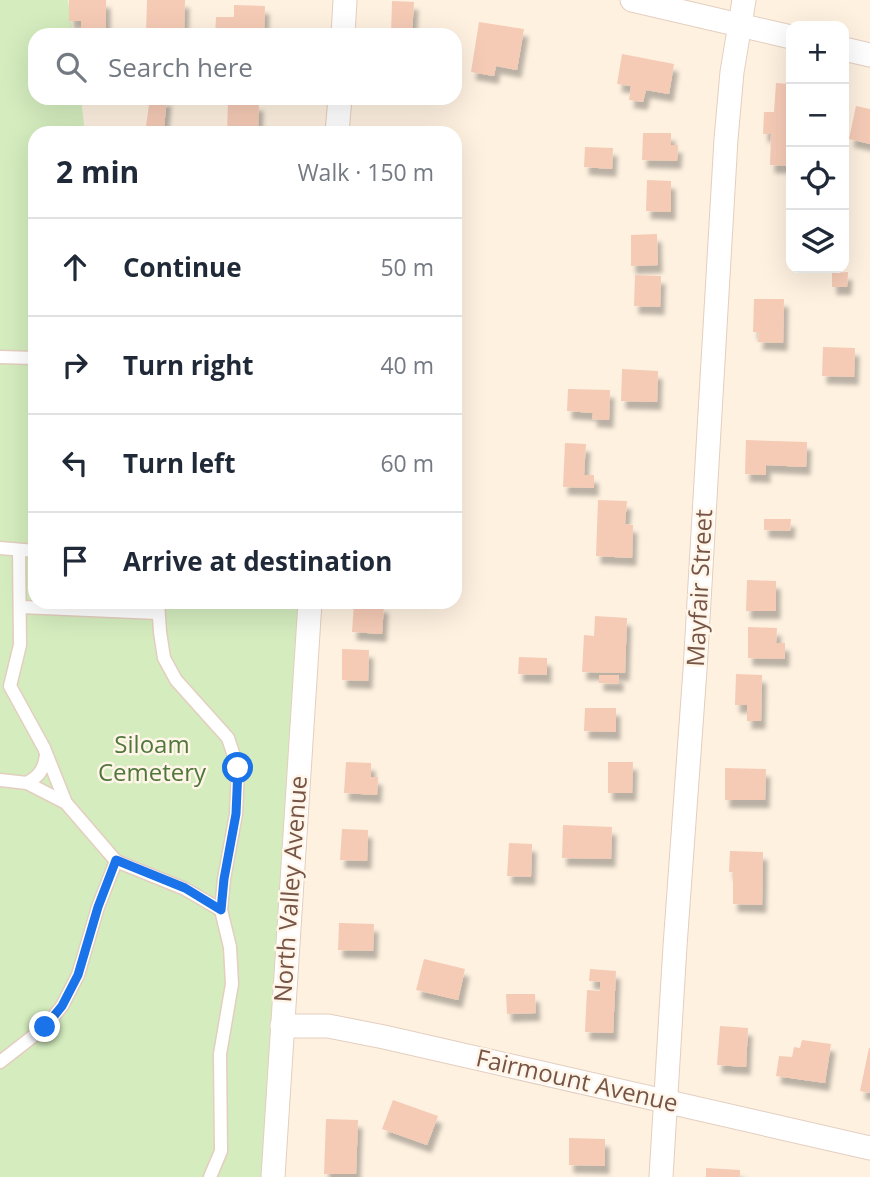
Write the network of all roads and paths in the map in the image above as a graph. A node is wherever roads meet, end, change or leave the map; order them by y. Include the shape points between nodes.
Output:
1 (345, 0) edge
2 (632, 0) edge
3 (744, 0) edge
4 (740, 25) junction
5 (343, 28) edge
6 (786, 36) edge
7 (849, 50) edge
8 (870, 55) edge
9 (339, 105) edge
10 (338, 126) edge
11 (0, 357) edge
12 (28, 358) edge
13 (0, 548) edge
14 (19, 550) junction
15 (28, 551) edge
16 (21, 607) junction
17 (28, 607) edge
18 (158, 609) edge
19 (310, 609) edge
20 (5, 685) edge
21 (46, 755) junction
22 (0, 780) edge
23 (27, 783) junction
24 (66, 803) junction
25 (116, 860) junction
26 (221, 910) junction
27 (282, 1026) junction
28 (0, 1062) edge
29 (666, 1101) junction
30 (870, 1148) edge
31 (210, 1177) edge
32 (273, 1177) edge
33 (661, 1177) edge

1 - 5 street
2 - 4 street
3 - 4 street, Mayfair Street
4 - 6 street
4 - 29 street, Mayfair Street via 726,139
7 - 8 street
9 - 10 street
11 - 12 lane
13 - 14 lane
14 - 15 lane
14 - 16 lane
16 - 17 lane
16 - 20 lane via 20,645
18 - 26 lane via 164,658 176,680 228,738 238,768
19 - 27 street, North Valley Avenue
20 - 21 lane
21 - 23 lane via 38,777
21 - 24 lane
22 - 23 lane
23 - 24 lane
24 - 25 lane
25 - 26 lane via 185,888
25 - 28 lane via 78,975 62,1006 45,1027
26 - 31 lane via 232,984 220,1054 221,1151
27 - 29 street, Fairmount Avenue via 328,1026
27 - 32 street, North Valley Avenue
29 - 30 street, Fairmount Avenue
29 - 33 street, Mayfair Street

